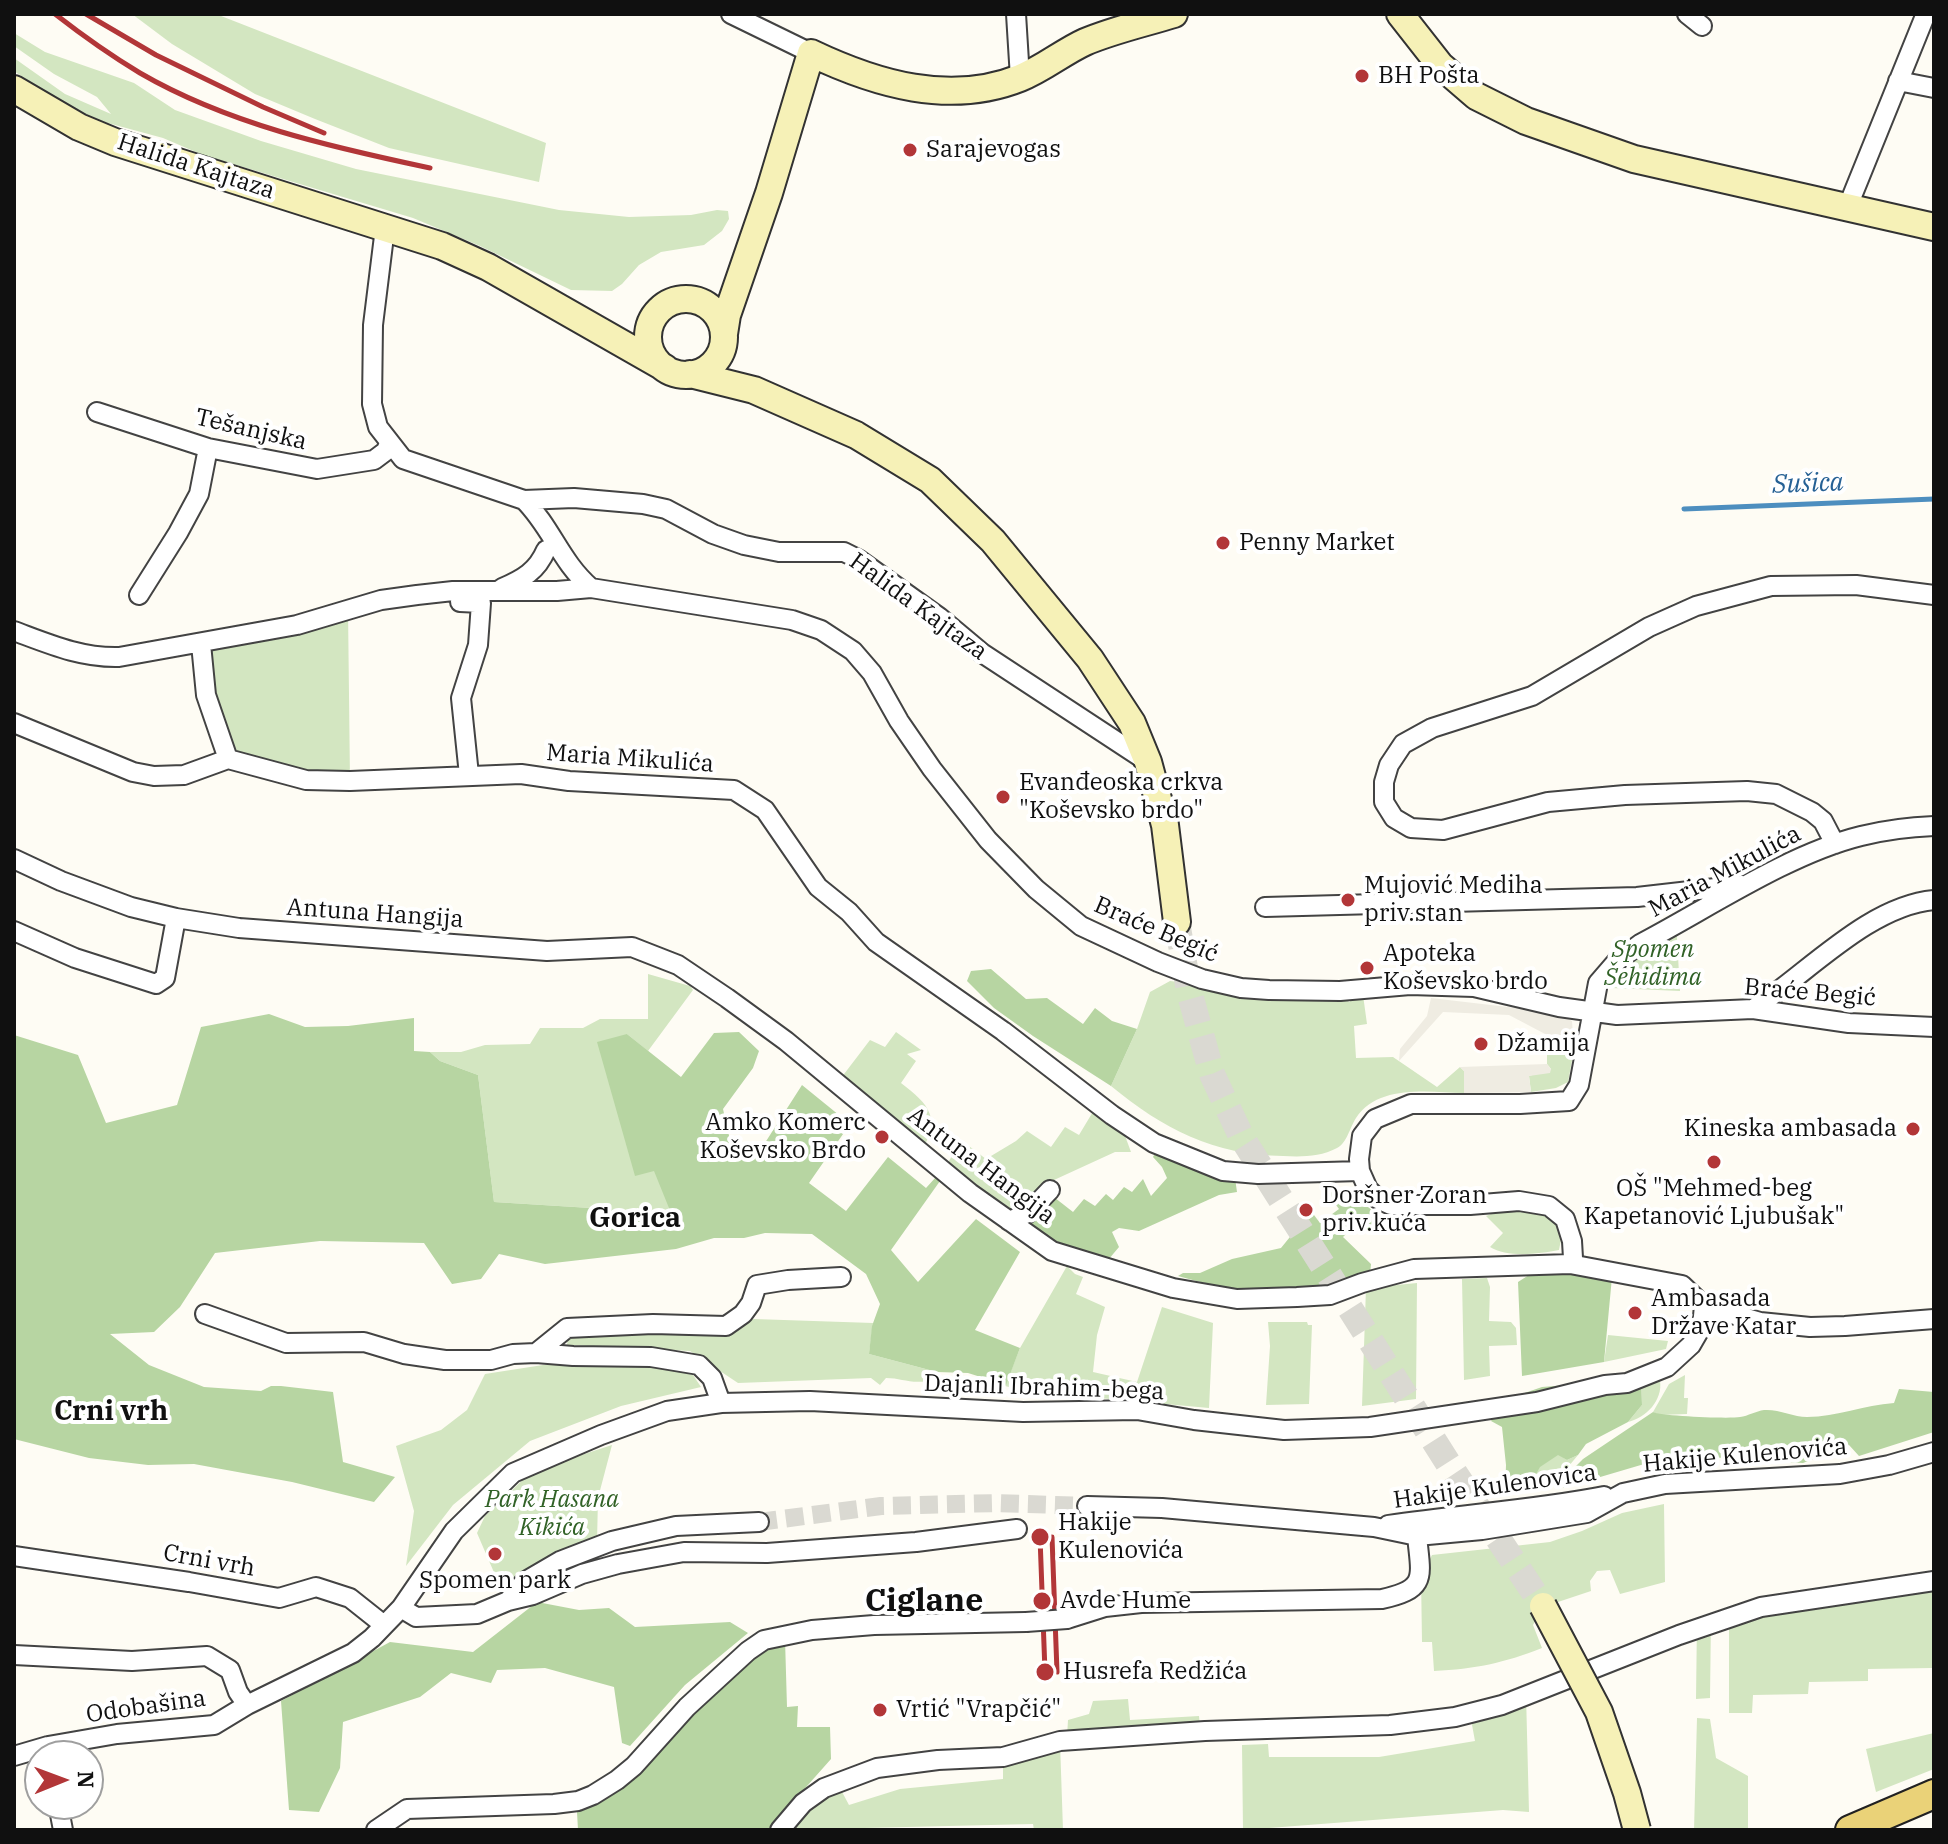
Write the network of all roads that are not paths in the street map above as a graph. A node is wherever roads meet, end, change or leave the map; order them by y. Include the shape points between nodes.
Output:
1 (731, 14) edge
2 (1016, 14) edge
3 (1174, 14) edge
4 (1400, 14) edge
5 (1925, 16) dead end
6 (811, 53) junction
7 (1020, 78) junction
8 (1898, 81) junction
9 (1934, 88) edge
10 (14, 89) edge
11 (1848, 206) junction
12 (1934, 227) edge
13 (385, 228) junction
14 (741, 275) junction
15 (701, 302) junction
16 (652, 320) junction
17 (584, 322) junction
18 (723, 341) junction
19 (677, 371) junction
20 (754, 390) junction
21 (97, 412) dead end
22 (389, 443) junction
23 (208, 448) junction
24 (524, 500) junction
25 (546, 525) junction
26 (546, 550) junction
27 (591, 588) junction
28 (496, 591) junction
29 (557, 591) junction
30 (139, 595) dead end
31 (1934, 595) edge
32 (381, 600) junction
33 (14, 631) edge
34 (201, 644) junction
35 (14, 723) edge
36 (228, 759) junction
37 (1148, 762) junction
38 (469, 775) junction
39 (1934, 826) edge
40 (1835, 844) junction
41 (14, 859) edge
42 (1753, 883) junction
43 (1934, 900) edge
44 (1265, 907) dead end
45 (176, 918) junction
46 (1177, 922) tunnel mouth
47 (14, 931) edge
48 (1753, 1009) junction
49 (1591, 1012) junction
50 (1934, 1027) edge
51 (1360, 1171) junction
52 (1050, 1190) dead end
53 (1009, 1221) junction
54 (1570, 1264) junction
55 (841, 1277) dead end
56 (1704, 1306) junction
57 (205, 1314) dead end
58 (1934, 1319) edge
59 (536, 1353) junction
60 (721, 1403) junction
61 (1934, 1452) edge
62 (1623, 1493) junction
63 (1087, 1506) tunnel mouth
64 (759, 1522) tunnel mouth
65 (1374, 1527) junction
66 (1017, 1529) dead end
67 (1417, 1536) junction
68 (14, 1556) edge
69 (1934, 1581) edge
70 (508, 1601) junction
71 (1543, 1606) tunnel mouth
72 (401, 1608) junction
73 (384, 1625) junction
74 (14, 1655) edge
75 (247, 1705) junction
76 (93, 1740) edge
77 (1934, 1794) edge
78 (376, 1830) edge
79 (780, 1830) edge
80 (1637, 1830) edge
81 (1850, 1830) edge

1 - 6 street
2 - 7 street
3 - 7 main road via 1086,41
4 - 11 main road via 1464,86 1526,121 1634,159
5 - 8 street
6 - 7 main road via 883,81 933,91 957,92
6 - 14 main road
8 - 9 street
8 - 11 street
10 - 13 main road, Halida Kajtaza via 115,142
11 - 12 main road
13 - 17 main road, Halida Kajtaza via 488,267
13 - 22 street, Halida Kajtaza via 370,367 372,404
14 - 15 main road
14 - 18 main road
15 - 16 main road via 667,303
15 - 18 main road via 719,318
16 - 17 main road, Halida Kajtaza via 623,328
16 - 19 main road via 651,350
17 - 19 main road, Halida Kajtaza
18 - 19 main road via 710,366
18 - 20 main road, Halida Kajtaza via 737,375
19 - 20 main road, Halida Kajtaza
20 - 37 main road, Halida Kajtaza via 856,435 930,480 993,541 1090,659 1132,723
21 - 23 street, Tešanjska
22 - 23 street, Tešanjska via 374,460 317,469
22 - 24 street, Halida Kajtaza via 415,465
23 - 30 street via 199,494
24 - 25 street
24 - 37 street, Halida Kajtaza via 643,504 666,509 744,545 779,552 844,552 982,653
25 - 26 street
25 - 27 street via 561,555
26 - 28 street via 534,571
26 - 29 street
27 - 29 street
27 - 49 street, Braće Begić via 792,620 840,640 872,673 932,769 1011,864 1081,926 1171,968 1241,988 1474,987
28 - 29 street
28 - 32 street
31 - 40 street via 1856,585 1771,586 1696,606 1649,627 1532,696 1432,728 1403,744 1384,782 1384,802 1394,818 1411,828 1443,830 1548,802 1747,791 1776,794 1812,812
32 - 34 street via 297,625
32 - 38 street via 481,603 478,645 461,698
33 - 34 street via 96,657
34 - 36 street via 206,695
35 - 36 street via 144,774 184,775
36 - 38 street, Maria Mikulića via 306,780
37 - 46 main road, Halida Kajtaza via 1165,825
38 - 51 street, Maria Mikulića via 734,790 765,810 818,887 876,942 1154,1143 1223,1171
39 - 40 street, Maria Mikulića via 1862,835
40 - 42 street, Maria Mikulića
41 - 45 street, Antuna Hangija via 131,907
42 - 44 street via 1637,897
42 - 49 street, Maria Mikulića via 1617,961 1598,983
43 - 48 street via 1901,907 1869,923
45 - 47 street via 165,978 156,984
45 - 53 street, Antuna Hangija via 279,932 547,951 632,947 678,965 727,998
48 - 49 street, Braće Begić
48 - 50 street, Braće Begić via 1849,1023
49 - 51 street, Maria Mikulića via 1579,1085 1569,1101 1411,1104 1375,1119 1362,1136
51 - 54 street via 1368,1189 1391,1205 1519,1201 1549,1206 1565,1219 1572,1241
52 - 53 street via 1028,1213
53 - 54 street, Antuna Hangija via 1052,1251 1173,1288 1237,1299 1330,1295 1414,1269
54 - 56 street, Antuna Hangija via 1682,1285
55 - 59 street via 757,1285 743,1314 726,1326 567,1328
56 - 58 street, Antuna Hangija via 1760,1322 1810,1327
56 - 60 street, Dajanli Ibrahim-bega via 1702,1326 1691,1345 1667,1367 1627,1383 1370,1427 1284,1430 1137,1410
57 - 59 street via 286,1343 364,1342 445,1360
59 - 60 street via 651,1357 699,1365 712,1378
60 - 72 street, Dajanli Ibrahim-bega via 667,1411 513,1473 454,1531
61 - 62 street, Hakije Kulenovića via 1840,1474 1704,1480
62 - 65 street, Hakije Kulenovica
62 - 67 street, Hakije Kulenovića via 1587,1513
63 - 65 street, Hakije Kulenovića
64 - 70 street via 676,1526 612,1541 560,1561 524,1582
65 - 67 street, Hakije Kulenovića
66 - 70 street via 916,1542 656,1556 582,1574
67 - 78 street, bridge via 1419,1576 1413,1588 1382,1599 1141,1603 1067,1619 874,1625 764,1640 687,1707 634,1766 593,1795 554,1804 407,1809
68 - 73 street, Crni vrh via 279,1598 316,1587 350,1598
69 - 79 street via 1761,1607 1502,1705 1455,1717 1390,1725 1060,1741 1003,1757 877,1768 824,1788
70 - 72 street via 477,1614 451,1616 416,1617
71 - 80 main road, bridge via 1599,1712
72 - 73 street, Dajanli Ibrahim-bega
73 - 75 street, Dajanli Ibrahim-bega via 353,1653
74 - 75 street via 132,1661 207,1656 230,1670
75 - 76 street, Odobašina via 214,1725
77 - 81 main road

